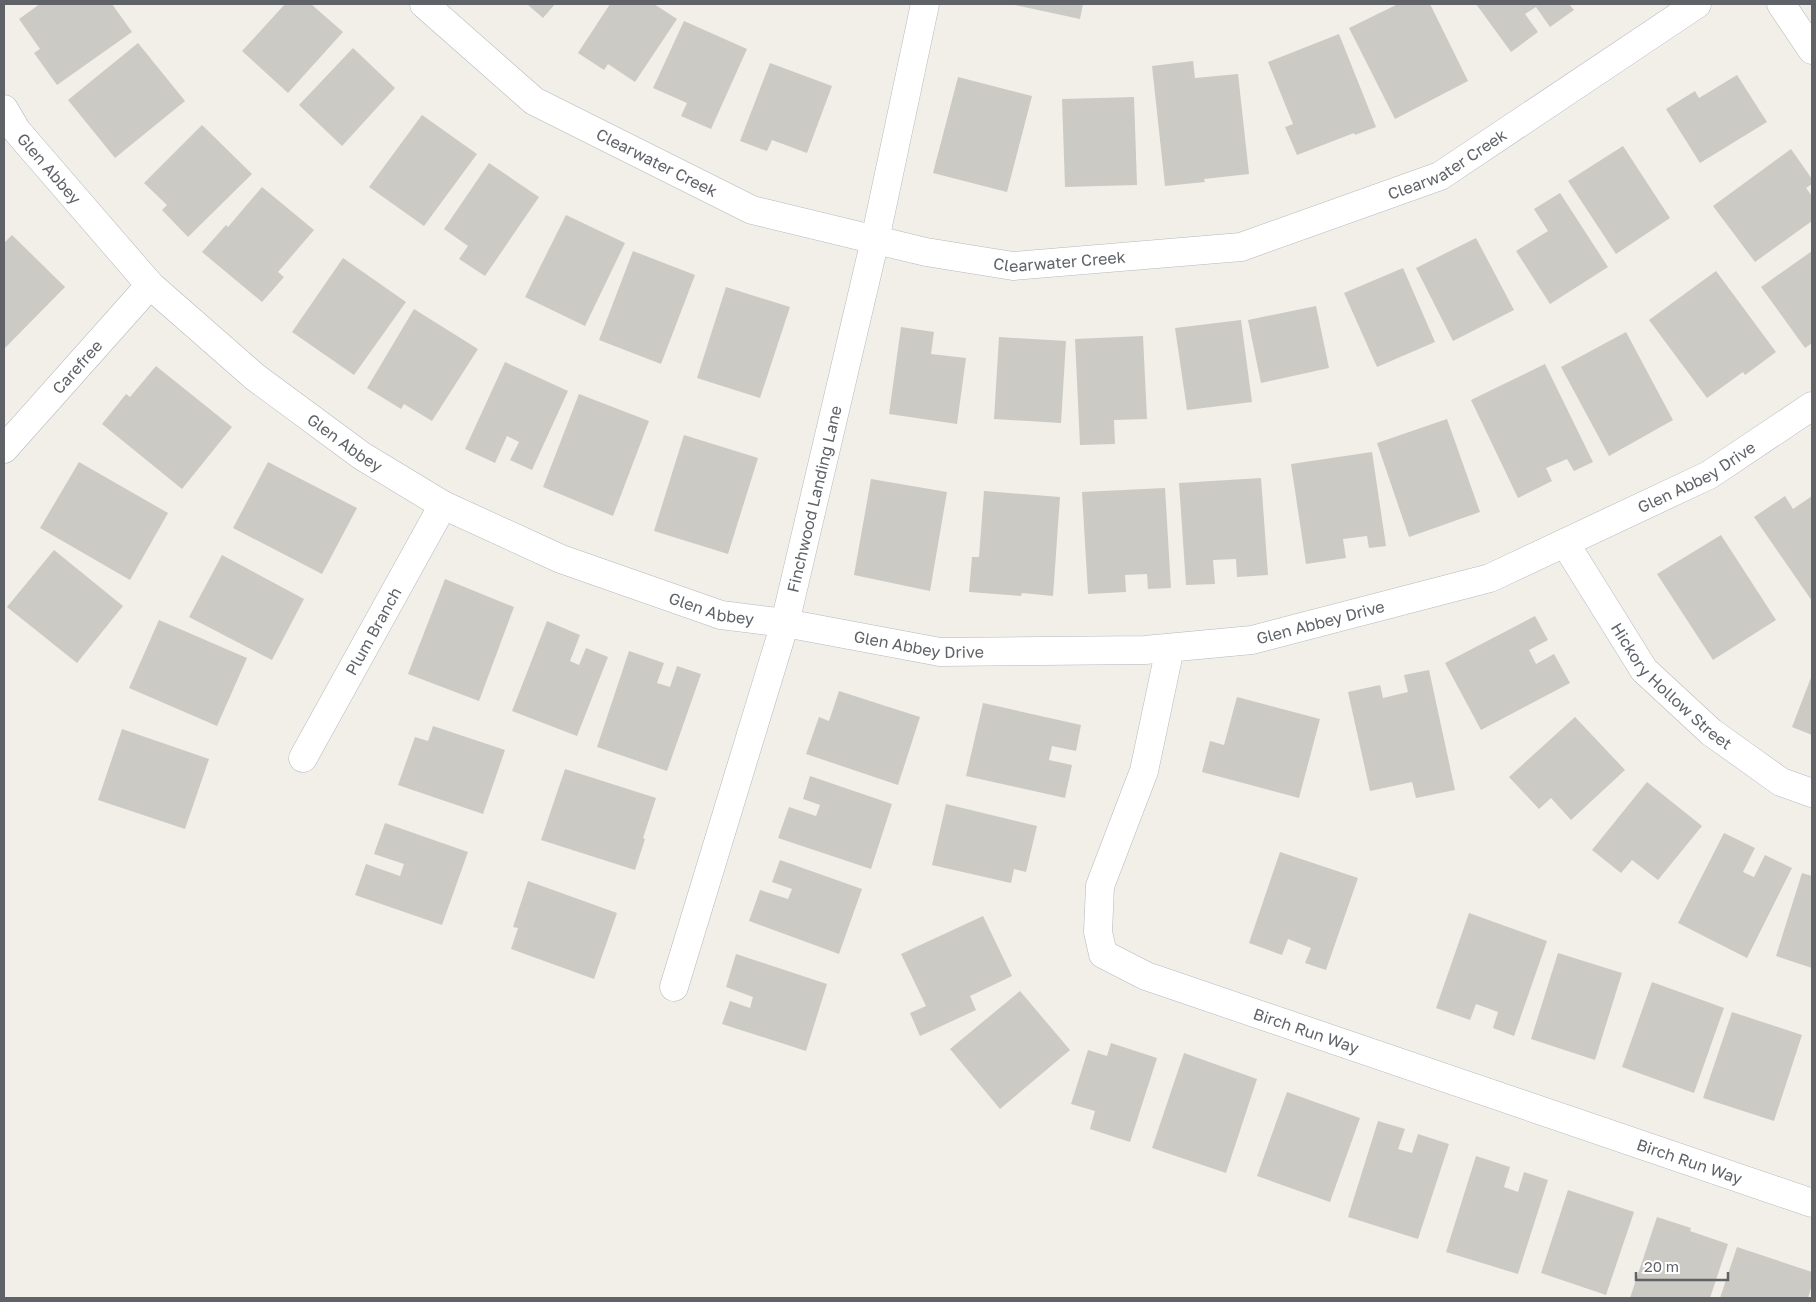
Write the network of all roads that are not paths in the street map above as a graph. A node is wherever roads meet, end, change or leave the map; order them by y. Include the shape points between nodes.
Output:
1 (424, 4) edge
2 (925, 4) edge
3 (1697, 4) edge
4 (1781, 4) edge
5 (1812, 50) edge
6 (4, 109) edge
7 (875, 240) junction
8 (150, 285) junction
9 (1812, 406) edge
10 (4, 448) edge
11 (443, 505) junction
12 (1565, 543) junction
13 (785, 623) junction
14 (1170, 648) junction
15 (303, 758) dead end
16 (1812, 793) edge
17 (674, 986) dead end
18 (1812, 1203) edge

1 - 7 street, Clearwater Creek via 534,101 752,210
2 - 7 street, Finchwood Landing Lane
3 - 7 street, Clearwater Creek via 1440,176 1241,246 1012,266
4 - 5 street
6 - 8 street, Glen Abbey via 17,131
7 - 13 street, Finchwood Landing Lane
8 - 10 street, Carefree
8 - 11 street, Glen Abbey via 255,377 362,456
9 - 12 street, Glen Abbey Drive via 1709,475
11 - 13 street, Glen Abbey via 562,560 721,614
11 - 15 street, Plum Branch
12 - 14 street, Glen Abbey Drive via 1490,578 1252,640
12 - 16 street, Hickory Hollow Street via 1644,670 1711,732 1781,782
13 - 14 street, Glen Abbey Drive via 940,652
13 - 17 street, Finchwood Landing Lane
14 - 18 street, Birch Run Way via 1144,771 1100,886 1098,932 1102,954 1146,976

